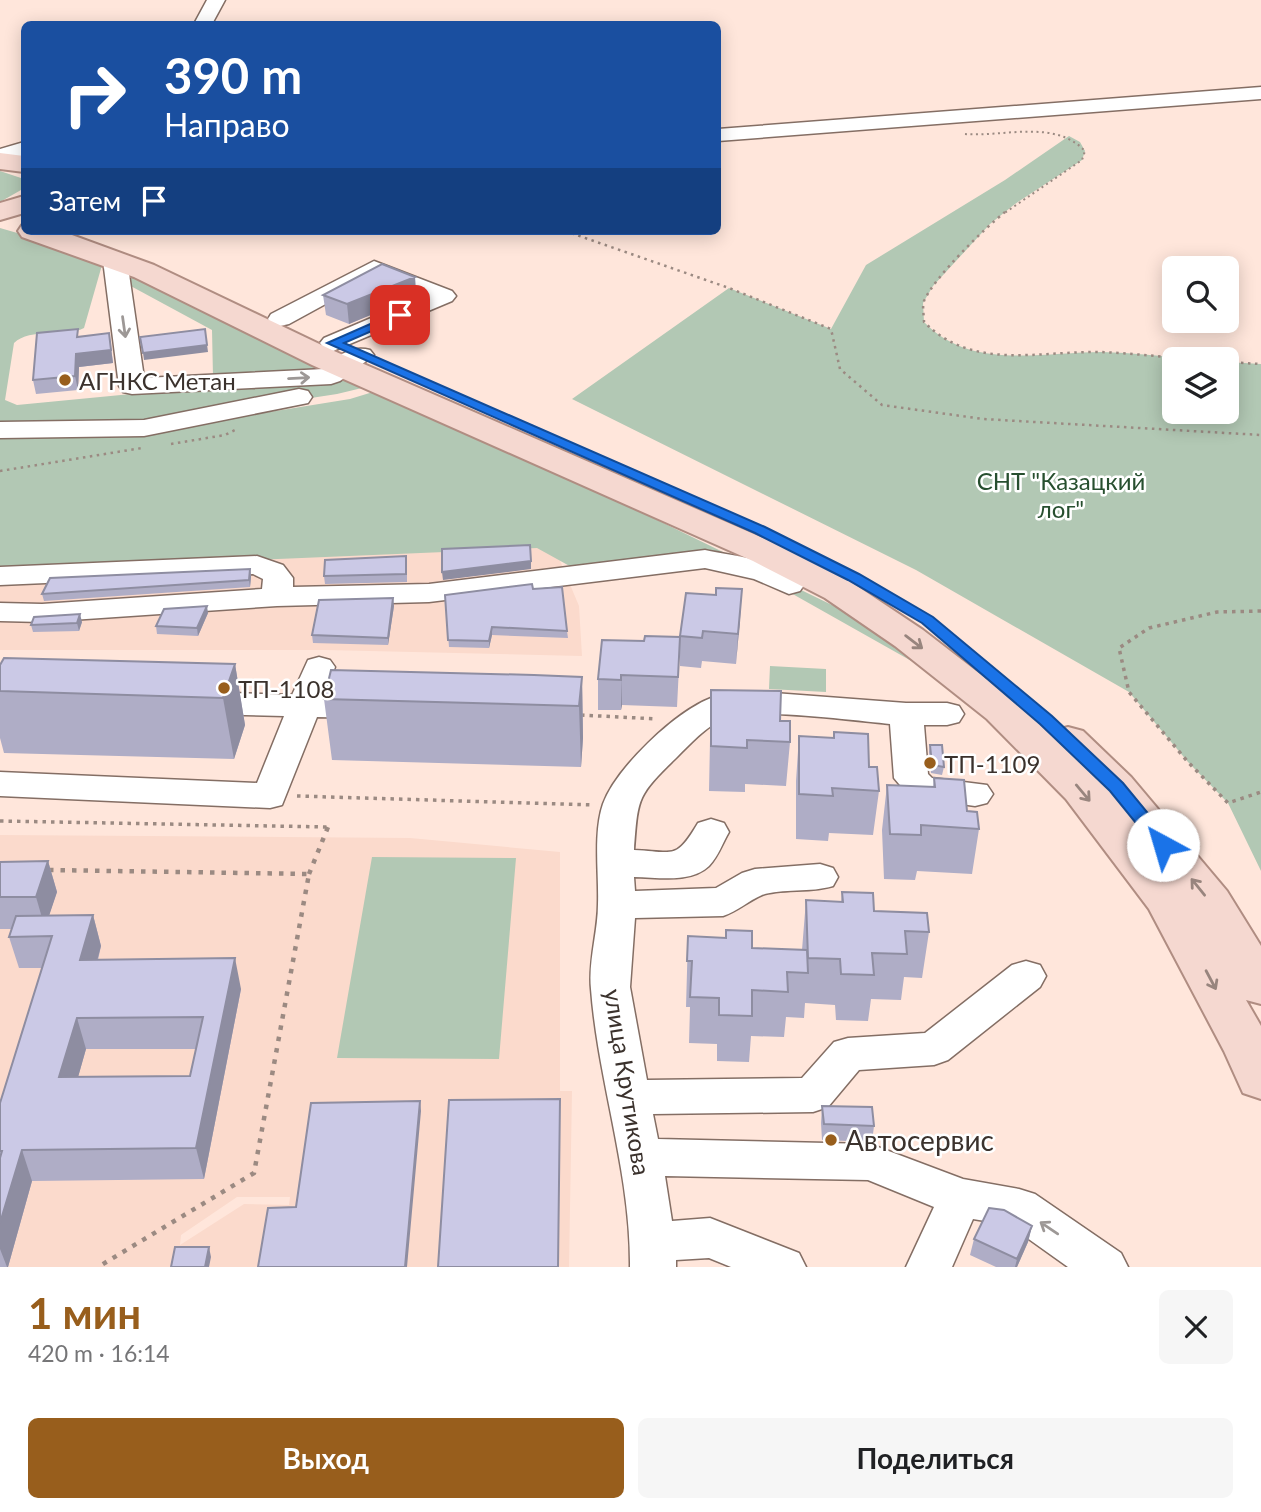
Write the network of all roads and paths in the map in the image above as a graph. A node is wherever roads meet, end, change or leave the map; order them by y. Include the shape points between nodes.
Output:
1 (216, 0) edge
2 (205, 21) edge
3 (1261, 93) edge
4 (920, 119) junction
5 (721, 135) edge
6 (21, 149) edge
7 (0, 159) edge
8 (21, 163) edge
9 (21, 205) edge
10 (0, 212) edge
11 (0, 222) edge
12 (21, 228) edge
13 (43, 235) edge
14 (98, 235) edge
15 (577, 235) edge
16 (114, 260) junction
17 (281, 319) junction
18 (345, 354) junction
19 (1162, 357) edge
20 (1239, 363) edge
21 (1261, 364) edge
22 (299, 397) dead end
23 (0, 430) edge
24 (1261, 435) edge
25 (0, 576) edge
26 (789, 585) dead end
27 (277, 597) junction
28 (1261, 611) edge
29 (0, 612) edge
30 (318, 667) dead end
31 (166, 701) edge
32 (305, 706) junction
33 (396, 708) edge
34 (570, 714) edge
35 (947, 714) dead end
36 (906, 715) junction
37 (694, 722) junction
38 (0, 784) edge
39 (1261, 792) edge
40 (975, 794) dead end
41 (270, 796) junction
42 (620, 806) junction
43 (0, 821) edge
44 (711, 832) dead end
45 (615, 863) junction
46 (40, 870) edge
47 (309, 874) junction
48 (820, 877) dead end
49 (617, 905) junction
50 (1026, 976) dead end
51 (1261, 986) edge
52 (1261, 1079) edge
53 (629, 1097) junction
54 (640, 1157) junction
55 (960, 1198) junction
56 (653, 1255) edge
57 (98, 1267) edge
58 (783, 1267) edge
59 (929, 1267) edge
60 (1105, 1267) edge

1 - 2 street
3 - 4 street
4 - 5 street
4 - 19 path via 973,135 1052,132 1069,136 1085,150 1082,160 990,224 933,286 923,303 924,322 941,340 1004,355 1100,352
6 - 7 street
7 - 8 main road
9 - 10 main road
11 - 12 main road
13 - 16 main road
14 - 17 main road
15 - 24 path via 729,288 831,330 840,369 882,405 983,419
16 - 18 main road
16 -> 18 street via 131,386 331,376
17 - 18 main road
17 - 18 street via 374,268 444,296
51 -> 18 main road via 1210,903 1116,787 1028,703 927,620 760,530
18 -> 52 main road via 838,590 909,638 1000,710 1081,789 1167,899
20 - 21 path
22 - 23 street via 144,428
25 - 27 street via 257,565 278,578
26 - 27 street via 764,572 705,559 429,593
27 - 29 street
28 - 39 path via 1217,612 1149,628 1119,648 1129,692 1228,803
30 - 32 street
31 - 32 street
32 - 33 street
32 - 41 street
34 - 37 path
35 - 36 street, улица Крутикова
36 - 37 street, улица Крутикова via 735,705 722,706
36 - 40 street via 911,778 922,789
37 - 42 street, улица Крутикова via 631,781
38 - 41 street
41 - 42 path
42 - 45 street, улица Крутикова
43 - 47 path via 328,827
44 - 45 street via 697,856 684,865
45 - 49 street, улица Крутикова
46 - 47 path
47 - 57 path via 254,1173
48 - 49 street via 755,883 723,902
49 - 53 street, улица Крутикова via 610,987
50 - 53 street via 934,1049 848,1054 813,1095
53 - 54 street, улица Крутикова
54 - 55 street via 870,1162
54 - 56 street, улица Крутикова
55 - 59 street
60 -> 55 street via 1019,1208
56 - 58 street via 710,1238

